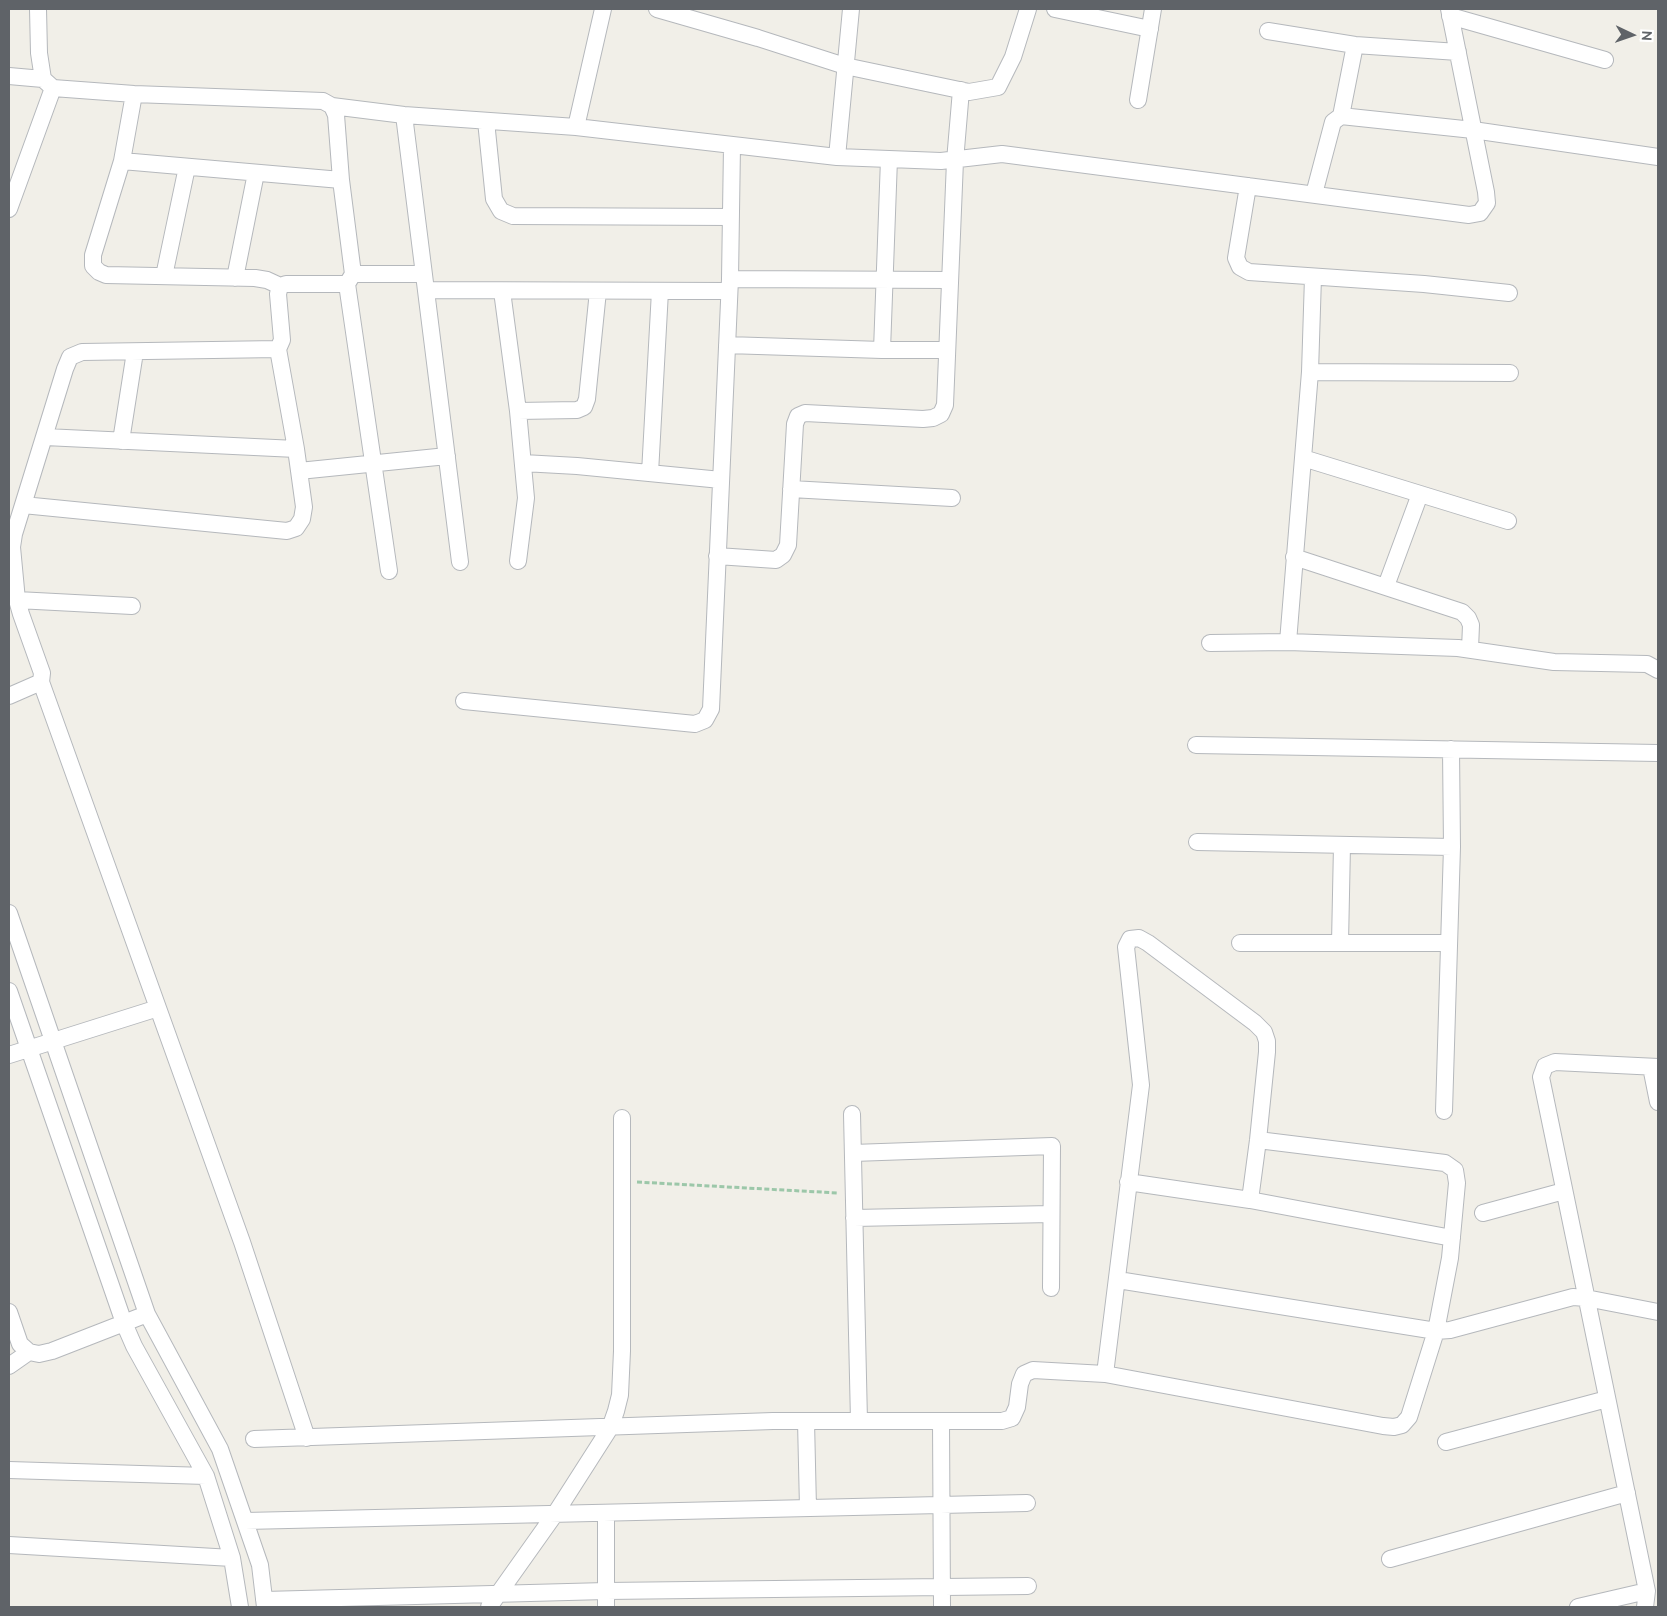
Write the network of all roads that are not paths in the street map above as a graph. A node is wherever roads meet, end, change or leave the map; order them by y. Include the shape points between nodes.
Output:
1 (38, 9) edge
2 (602, 9) edge
3 (657, 9) edge
4 (851, 9) edge
5 (1028, 9) edge
6 (1055, 9) edge
7 (1153, 9) edge
8 (1449, 12) edge
9 (1150, 29) junction
10 (1268, 31) dead end
11 (1355, 45) junction
12 (1458, 52) junction
13 (1605, 60) dead end
14 (845, 66) junction
15 (9, 76) edge
16 (48, 83) junction
17 (961, 90) junction
18 (134, 94) junction
19 (1138, 100) dead end
20 (332, 106) junction
21 (404, 115) junction
22 (1340, 116) junction
23 (486, 121) junction
24 (576, 127) junction
25 (1473, 130) junction
26 (732, 146) junction
27 (1658, 154) edge
28 (837, 157) junction
29 (889, 159) junction
30 (955, 160) junction
31 (122, 161) junction
32 (187, 167) junction
33 (256, 173) junction
34 (341, 180) junction
35 (1248, 186) junction
36 (1314, 194) junction
37 (9, 209) edge
38 (731, 217) junction
39 (164, 276) junction
40 (1312, 277) junction
41 (235, 278) junction
42 (350, 279) junction
43 (949, 280) junction
44 (884, 281) junction
45 (425, 282) junction
46 (730, 285) junction
47 (280, 286) junction
48 (502, 290) junction
49 (598, 291) junction
50 (660, 291) junction
51 (1509, 293) dead end
52 (727, 345) junction
53 (278, 349) junction
54 (882, 350) junction
55 (947, 350) junction
56 (135, 352) junction
57 (1310, 372) junction
58 (1510, 373) dead end
59 (518, 411) junction
60 (45, 437) junction
61 (121, 441) junction
62 (296, 449) junction
63 (446, 456) junction
64 (1303, 458) junction
65 (523, 463) junction
66 (374, 464) junction
67 (299, 471) junction
68 (650, 473) junction
69 (721, 480) junction
70 (791, 489) junction
71 (1420, 494) junction
72 (952, 498) dead end
73 (23, 505) junction
74 (1508, 521) dead end
75 (717, 556) junction
76 (1294, 557) junction
77 (518, 561) dead end
78 (460, 562) dead end
79 (389, 570) dead end
80 (1386, 586) junction
81 (17, 600) junction
82 (132, 606) dead end
83 (1288, 642) junction
84 (1210, 643) dead end
85 (1470, 649) junction
86 (1658, 670) edge
87 (41, 682) junction
88 (9, 696) edge
89 (464, 701) dead end
90 (1196, 745) dead end
91 (1451, 749) junction
92 (1658, 753) edge
93 (1197, 842) dead end
94 (1342, 845) junction
95 (1452, 847) junction
96 (9, 913) edge
97 (1240, 943) dead end
98 (1340, 943) junction
99 (1449, 943) junction
100 (9, 991) edge
101 (158, 1008) junction
102 (52, 1042) junction
103 (28, 1048) junction
104 (9, 1055) edge
105 (1654, 1067) edge
106 (1658, 1102) edge
107 (1444, 1111) dead end
108 (852, 1114) dead end
109 (622, 1118) dead end
110 (1258, 1140) junction
111 (853, 1154) junction
112 (1128, 1182) junction
113 (1564, 1191) junction
114 (1250, 1200) junction
115 (1483, 1213) dead end
116 (1051, 1214) junction
117 (854, 1218) junction
118 (1452, 1238) junction
119 (1118, 1280) junction
120 (1051, 1288) dead end
121 (1586, 1298) junction
122 (9, 1312) edge
123 (1658, 1312) edge
124 (147, 1314) junction
125 (124, 1323) junction
126 (1436, 1331) junction
127 (29, 1352) junction
128 (9, 1366) edge
129 (1105, 1374) junction
130 (1607, 1399) junction
131 (806, 1421) junction
132 (859, 1421) junction
133 (941, 1421) junction
134 (610, 1428) junction
135 (307, 1438) junction
136 (254, 1439) dead end
137 (1446, 1442) dead end
138 (9, 1470) edge
139 (206, 1476) junction
140 (1627, 1493) junction
141 (1027, 1503) dead end
142 (942, 1504) junction
143 (808, 1508) junction
144 (606, 1513) junction
145 (555, 1514) junction
146 (245, 1521) junction
147 (9, 1545) edge
148 (232, 1558) junction
149 (1390, 1559) dead end
150 (1028, 1586) dead end
151 (942, 1588) junction
152 (606, 1591) junction
153 (500, 1593) junction
154 (1646, 1599) edge
155 (264, 1604) edge
156 (240, 1607) edge
157 (489, 1607) edge
158 (606, 1607) edge
159 (942, 1607) edge
160 (1578, 1607) edge

1 - 16 street via 39,53
2 - 24 street
3 - 14 street
4 - 14 street
5 - 17 street via 1013,57 998,87 968,92
6 - 9 street
7 - 9 street
8 - 12 street
8 - 13 street
9 - 19 street
10 - 11 street
11 - 12 street
11 - 22 street
12 - 25 street
14 - 17 street
14 - 28 street
15 - 16 street
16 - 18 street
16 - 37 street
17 - 30 street
18 - 20 street via 323,101
18 - 31 street
20 - 21 street
20 - 34 street via 336,115
21 - 23 street
21 - 45 street
22 - 25 street
22 - 36 street via 1334,122
23 - 24 street
23 - 38 street via 494,199 501,211 513,216
24 - 26 street
25 - 27 street
25 - 36 street via 1487,203 1480,213 1469,215
26 - 28 street
26 - 38 street
28 - 29 street
29 - 30 street
29 - 44 street
30 - 35 street via 1002,154
30 - 43 street
31 - 32 street
31 - 39 street via 93,255 94,266 106,275
32 - 33 street
32 - 39 street
33 - 34 street
33 - 41 street
34 - 42 street
35 - 36 street
35 - 40 street via 1236,258 1240,267 1248,272
38 - 46 street
39 - 41 street
40 - 51 street
40 - 57 street
41 - 47 street via 267,280
42 - 45 street
42 - 47 street
42 - 66 street
43 - 44 street
43 - 55 street
44 - 46 street
44 - 54 street
45 - 48 street
45 - 63 street
46 - 50 street
46 - 52 street
47 - 53 street via 282,340
48 - 49 street
48 - 59 street
49 - 50 street
49 - 59 street via 584,407 577,410
50 - 68 street
52 - 54 street
52 - 69 street
53 - 56 street
53 - 62 street
54 - 55 street
55 - 70 street via 945,405 941,414 933,418 805,413 798,416
56 - 60 street via 82,352 70,357
56 - 61 street
57 - 58 street
57 - 64 street
59 - 65 street
60 - 61 street
60 - 73 street
61 - 62 street
62 - 67 street
63 - 66 street
63 - 78 street
64 - 71 street
64 - 76 street
65 - 68 street
65 - 77 street via 526,498
66 - 67 street
66 - 79 street
67 - 73 street via 304,507 302,519 296,528 287,531
68 - 69 street
69 - 75 street
70 - 72 street
70 - 75 street via 788,545 783,555 776,560
71 - 74 street
71 - 80 street
73 - 81 street via 12,547
75 - 89 street via 711,709 704,720 695,724
76 - 80 street
76 - 83 street
80 - 85 street via 1462,612 1471,625
81 - 82 street
81 - 87 street via 42,673
83 - 84 street
83 - 85 street
85 - 86 street via 1554,662 1647,664
87 - 88 street
87 - 101 street
90 - 91 street
91 - 92 street
91 - 95 street
93 - 94 street
94 - 95 street
94 - 98 street
95 - 99 street
96 - 102 street
97 - 98 street
98 - 99 street
99 - 107 street
100 - 103 street
101 - 102 street
101 - 135 street via 242,1242
102 - 103 street
102 - 124 street
103 - 104 street
103 - 125 street
105 - 106 street
105 - 113 street via 1555,1062 1545,1066 1541,1077 1543,1093
108 - 111 street
109 - 134 street via 622,1351 620,1395
110 - 112 street via 1267,1041 1264,1032 1148,943 1139,938 1130,939 1126,947 1141,1085
110 - 114 street
110 - 118 street via 1446,1163 1455,1170 1457,1183
111 - 116 street via 1052,1146
111 - 117 street
112 - 114 street
112 - 119 street
113 - 115 street
113 - 121 street
114 - 118 street
116 - 117 street
116 - 120 street
117 - 132 street
118 - 126 street
119 - 126 street
119 - 129 street
121 - 123 street
121 - 126 street via 1573,1297
121 - 130 street
122 - 127 street via 20,1344
124 - 125 street
124 - 146 street via 220,1449
125 - 127 street via 52,1351
125 - 139 street
126 - 129 street via 1409,1417 1402,1425 1394,1427
127 - 128 street
129 - 133 street via 1033,1370 1024,1374 1012,1418 1002,1421
130 - 137 street
130 - 140 street
131 - 132 street
131 - 134 street
131 - 143 street
132 - 133 street
133 - 142 street
134 - 135 street
134 - 145 street
135 - 136 street
138 - 139 street
139 - 148 street
140 - 149 street
140 - 154 street
141 - 142 street
142 - 143 street
142 - 151 street
143 - 144 street
144 - 145 street
144 - 152 street
145 - 146 street
145 - 153 street
146 - 155 street via 260,1565
147 - 148 street
148 - 156 street
150 - 151 street
151 - 152 street
151 - 159 street
152 - 153 street
152 - 158 street
153 - 155 street
153 - 157 street
154 - 160 street

